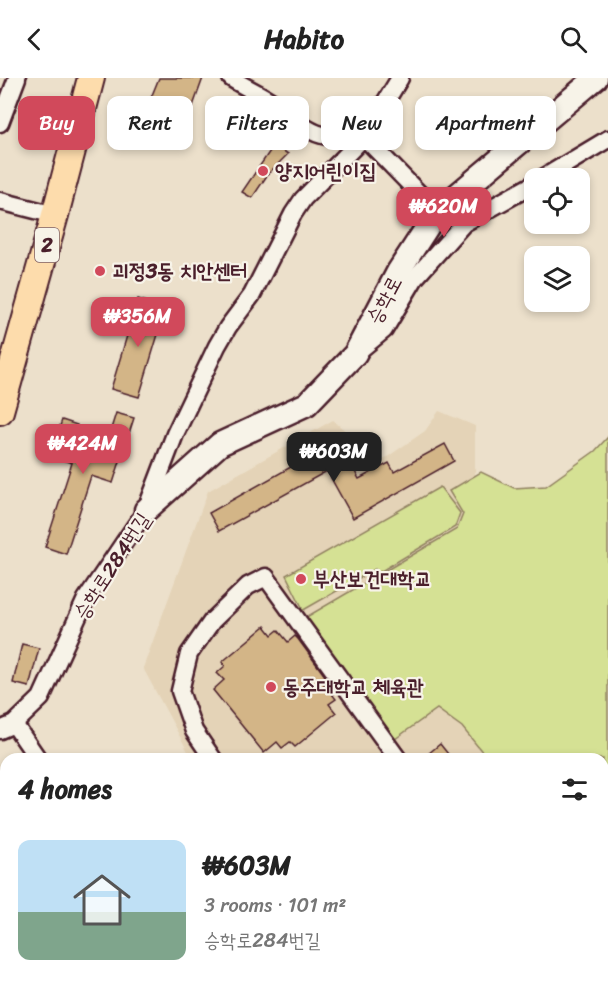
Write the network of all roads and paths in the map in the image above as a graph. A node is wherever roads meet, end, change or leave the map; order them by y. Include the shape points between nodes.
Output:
1 (16, 78) edge
2 (91, 78) edge
3 (231, 78) edge
4 (400, 78) edge
5 (596, 78) edge
6 (389, 96) edge
7 (0, 123) edge
8 (321, 134) edge
9 (608, 140) edge
10 (351, 150) edge
11 (377, 150) edge
12 (560, 168) edge
13 (524, 190) edge
14 (0, 201) edge
15 (437, 212) junction
16 (55, 215) junction
17 (356, 354) junction
18 (307, 404) joint
19 (0, 411) edge
20 (146, 510) junction
21 (7, 727) edge
22 (32, 753) edge
23 (209, 753) edge
24 (394, 753) edge

1 - 7 street
2 - 16 main road, 2
3 - 8 street
4 - 6 street
5 - 15 street, 승학로
9 - 12 street
10 - 20 street via 303,199 252,295 217,346 175,434
11 - 15 street
13 - 17 street via 464,223 416,278 384,330
14 - 16 street
15 - 17 street, 승학로 via 398,272
16 - 19 main road, 2
17 - 18 street, 승학로
18 - 20 street, 승학로284번길 via 220,444
20 - 21 street, 승학로284번길 via 86,599 41,698
21 - 22 street
23 - 24 street via 194,731 180,692 189,654 212,621 248,586 266,577

